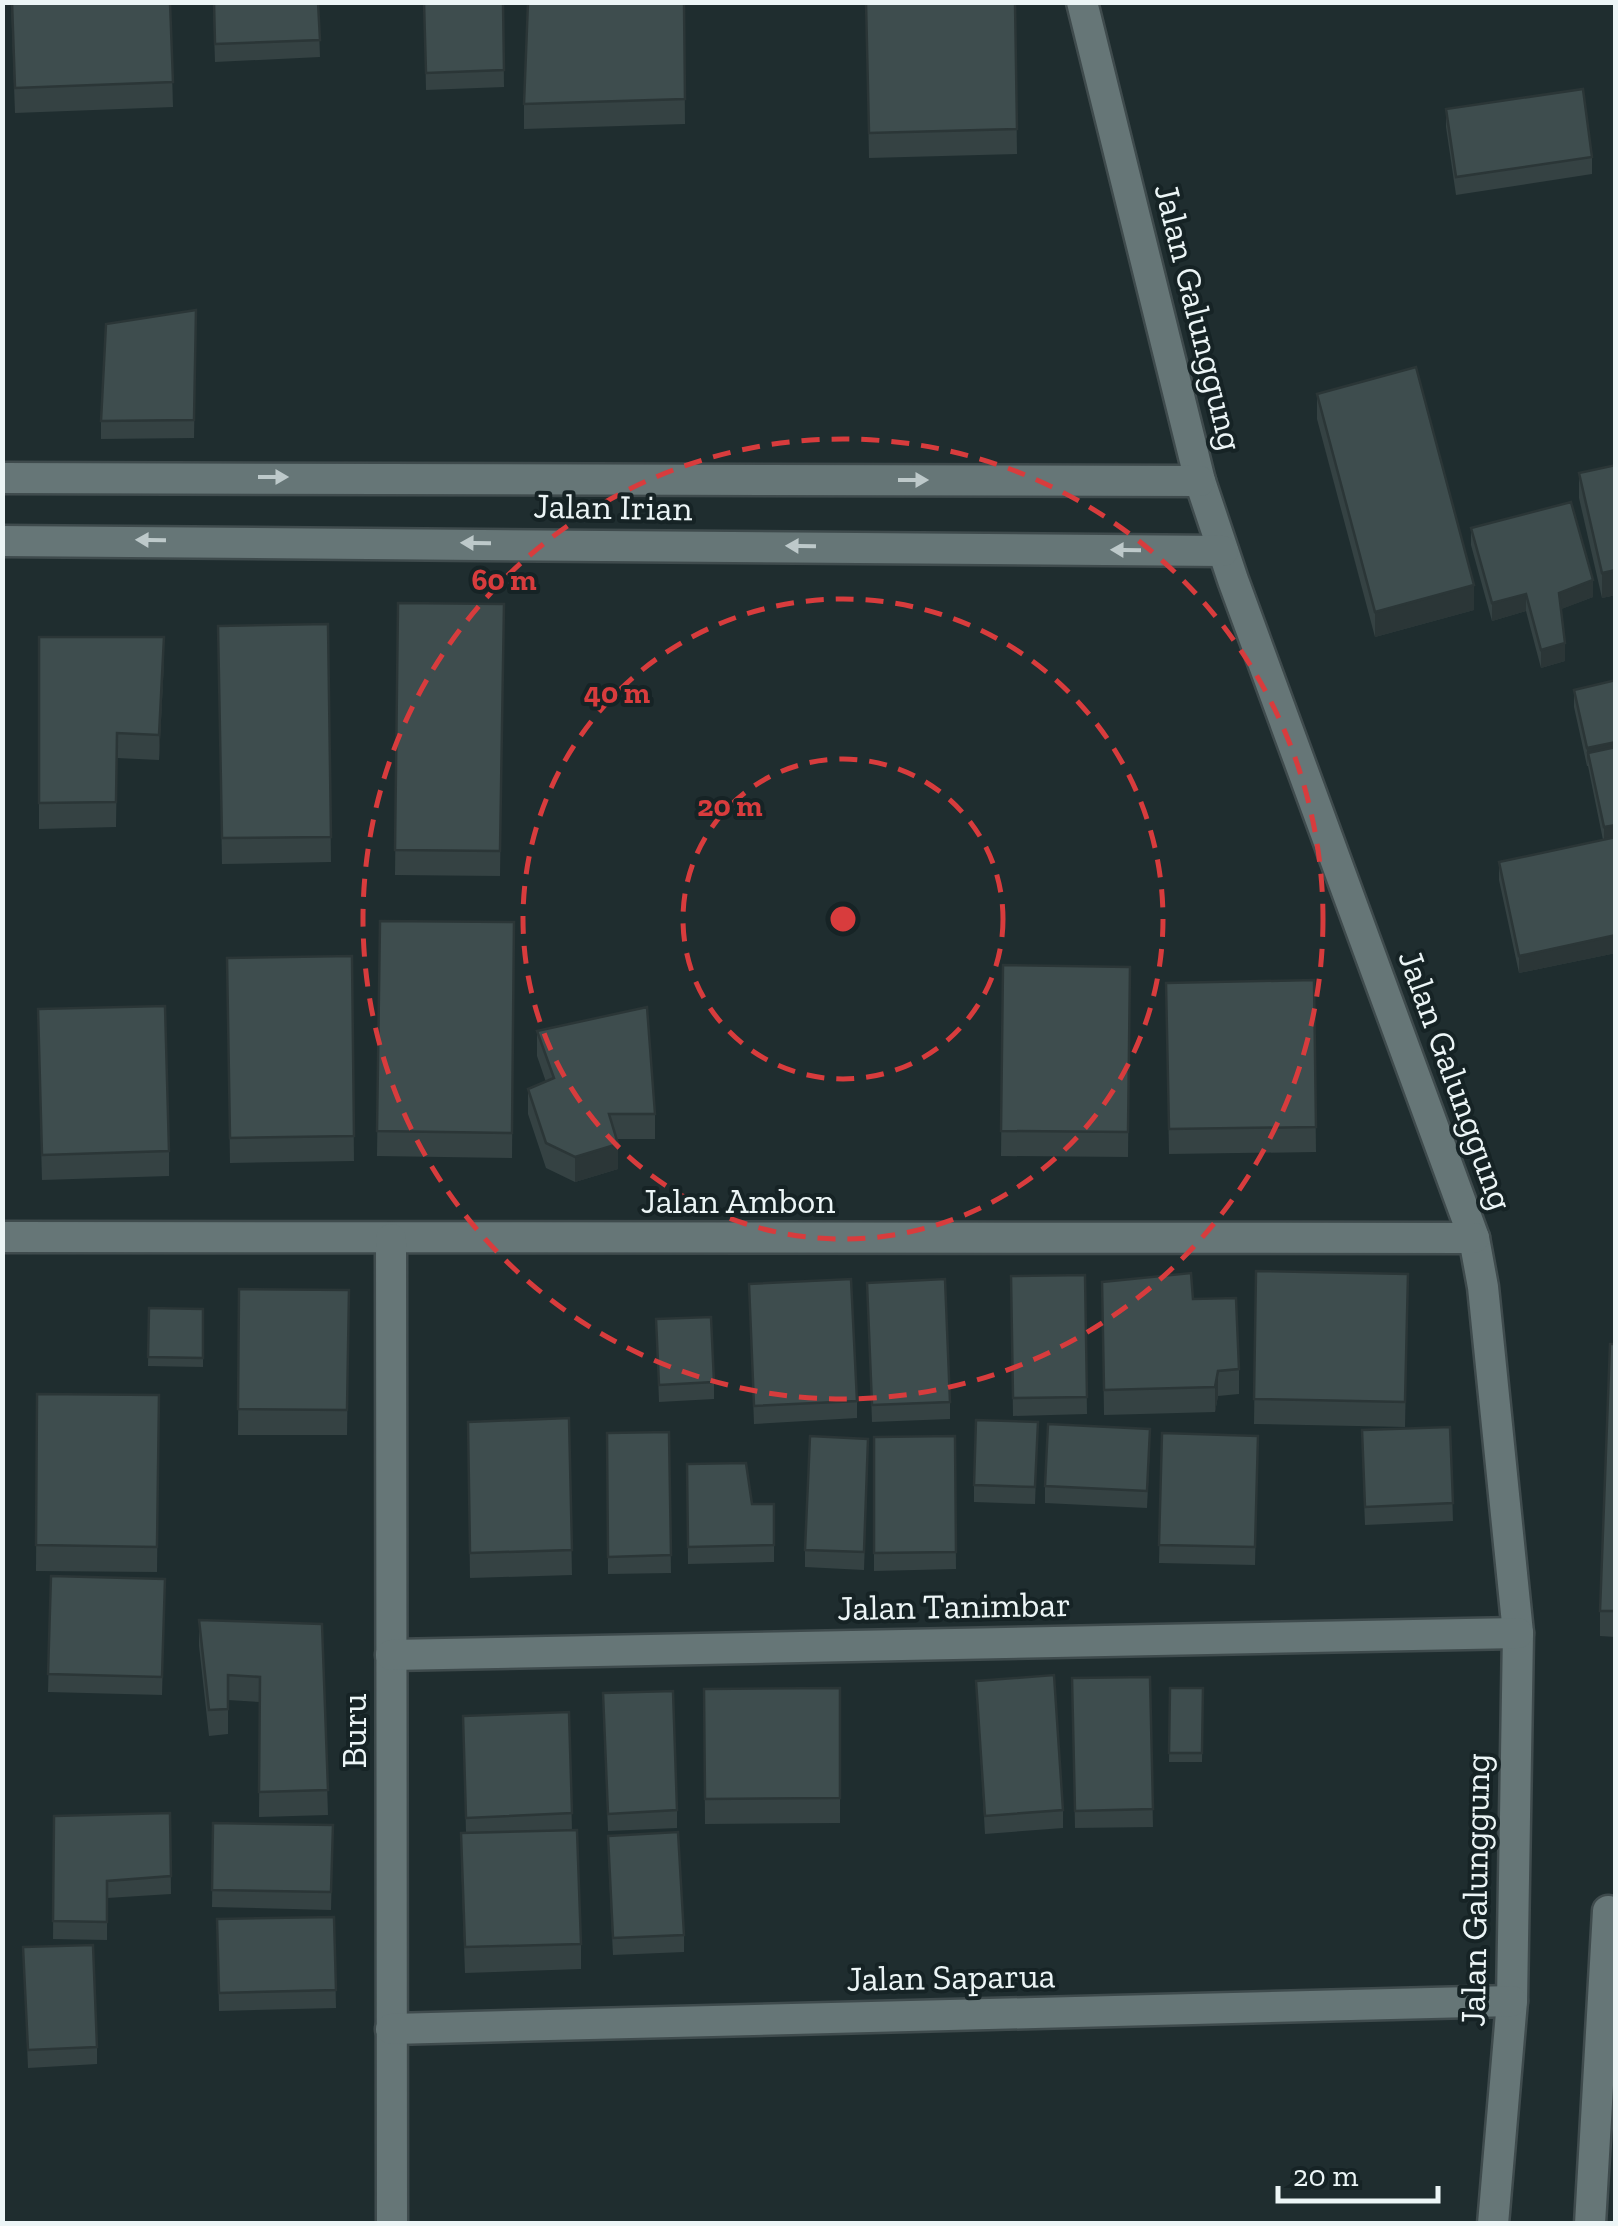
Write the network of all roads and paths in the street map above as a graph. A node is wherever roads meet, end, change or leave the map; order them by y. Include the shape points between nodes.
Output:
1 (1082, 2) edge
2 (2, 478) edge
3 (1200, 481) junction
4 (2, 541) edge
5 (1223, 551) junction
6 (2, 1237) edge
7 (1474, 1238) junction
8 (390, 1239) junction
9 (1518, 1633) junction
10 (391, 1655) junction
11 (1608, 1911) dead end
12 (1512, 2001) junction
13 (392, 2028) junction
14 (392, 2224) edge
15 (1493, 2224) edge
16 (1590, 2224) edge

1 - 3 street, Jalan Galunggung
2 -> 3 street, Jalan Irian
3 - 5 street, Jalan Galunggung
5 -> 4 street, Jalan Irian
5 - 7 street, Jalan Galunggung
6 - 8 street, Jalan Ambon
7 - 8 street, Jalan Ambon
7 - 9 street, Jalan Galunggung
8 - 10 street, Buru
9 - 10 street, Jalan Tanimbar
9 - 12 street, Jalan Galunggung
10 - 13 street, Buru
11 - 16 street
12 - 13 street, Jalan Saparua
12 - 15 street, Jalan Galunggung
13 - 14 street, Buru

